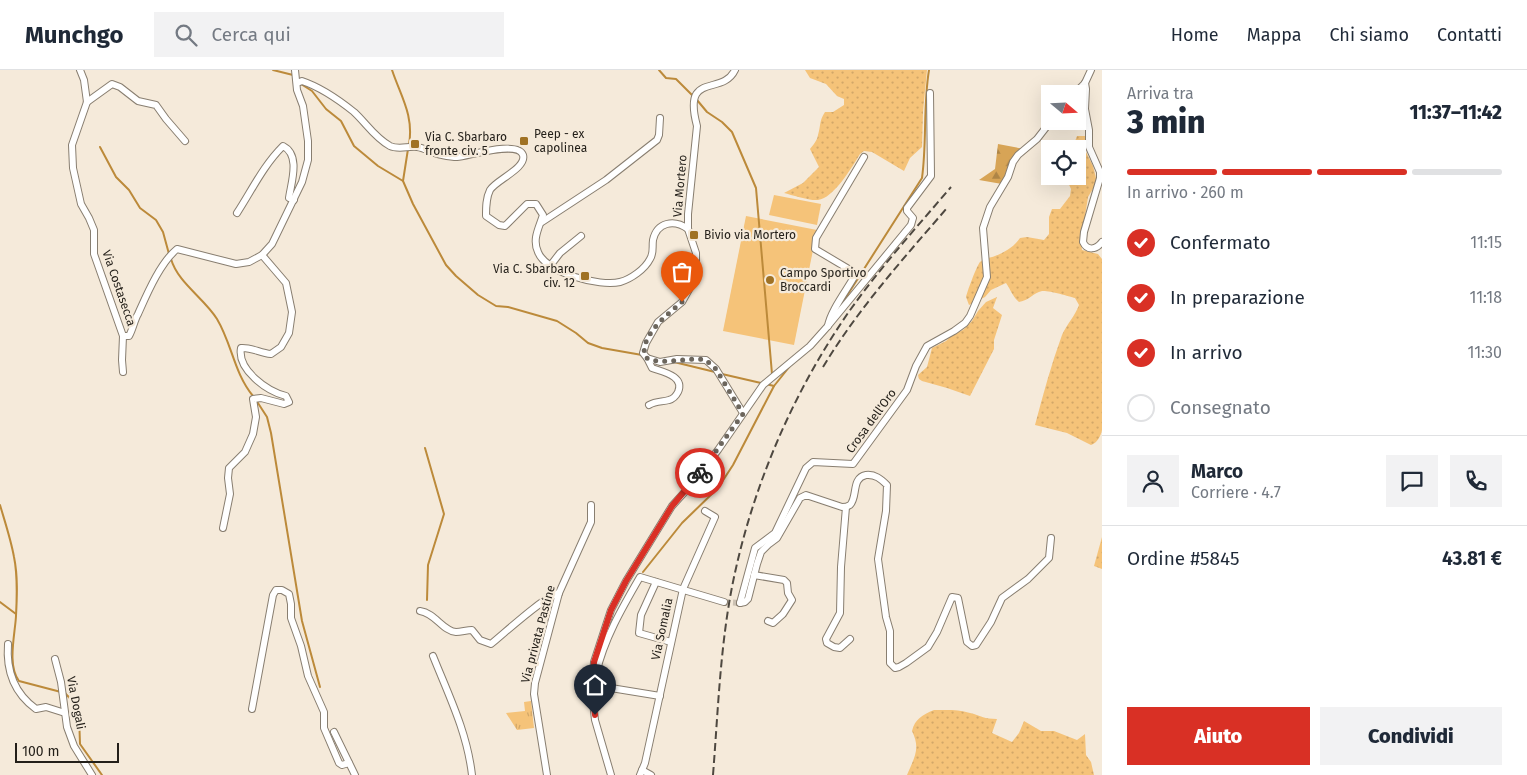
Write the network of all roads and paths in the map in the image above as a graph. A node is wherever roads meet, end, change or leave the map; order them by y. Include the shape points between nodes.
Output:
1 (80, 70) edge
2 (295, 70) edge
3 (1090, 70) edge
4 (734, 73) edge
5 (297, 83) junction
6 (1085, 83) joint
7 (930, 92) dead end
8 (87, 102) junction
9 (660, 118) dead end
10 (1044, 130) edge
11 (185, 141) dead end
12 (864, 157) dead end
13 (294, 200) junction
14 (237, 213) dead end
15 (541, 223) junction
16 (688, 229) junction
17 (581, 236) dead end
18 (1102, 242) edge
19 (262, 255) junction
20 (550, 266) junction
21 (827, 327) junction
22 (124, 336) junction
23 (647, 358) junction
24 (123, 372) dead end
25 (649, 405) dead end
26 (743, 414) junction
27 (591, 505) dead end
28 (846, 507) junction
29 (705, 511) dead end
30 (223, 528) dead end
31 (1051, 538) dead end
32 (754, 575) junction
33 (656, 582) junction
34 (683, 589) junction
35 (559, 593) junction
36 (724, 602) tunnel mouth
37 (420, 611) dead end
38 (768, 622) dead end
39 (850, 639) dead end
40 (671, 642) junction
41 (8, 644) dead end
42 (433, 656) dead end
43 (55, 659) dead end
44 (611, 688) dead end
45 (592, 693) junction
46 (660, 696) junction
47 (252, 709) dead end
48 (65, 713) junction
49 (334, 732) dead end
50 (349, 764) junction
51 (641, 773) edge
52 (92, 775) edge
53 (356, 775) edge
54 (472, 775) edge
55 (547, 775) edge
56 (613, 775) edge
57 (651, 775) edge

1 - 8 street, Via Costasecca
2 - 5 street
3 - 6 street
4 - 16 street, Via Mortero via 724,80 704,85 694,98 697,126
5 - 13 street via 303,106 308,160
5 - 15 street via 302,80 328,94 354,112 392,147 418,147 457,157 486,151 519,150 523,158 521,164 490,190 486,216 505,226 527,204 536,204 543,215
6 - 18 street via 1089,148 1100,178 1083,242 1091,249
7 - 21 street via 931,176 907,208 913,218 911,224
8 - 11 street via 108,86 117,85 138,101 156,106
8 - 22 street, Via Costasecca via 72,145 73,168 81,204 94,230 94,254
9 - 15 street via 657,140 606,180
10 - 32 street, Crosa dell'Oro via 1013,162 990,207 983,228 987,276 970,316 960,327 927,346 907,390 853,464 814,462 806,468 775,533 755,548 740,603 748,599
12 - 21 street via 816,238 815,249 852,271 854,277 829,317
13 - 14 street via 289,198 294,173 292,158 283,146
13 - 19 street via 272,244
15 - 20 street via 536,233 538,253
16 - 20 street via 676,223 660,227 653,240 650,259 636,274 620,282 581,279
16 - 23 street, Via Mortero via 696,254 692,284 682,302 658,322 646,344 644,353
17 - 20 street via 560,252
19 - 22 street via 236,264 177,250 164,265 131,333
19 - 30 street via 286,283 292,312 288,334 281,347 271,354 259,353 248,347 241,348 240,355 262,385 286,396 289,402 253,399 256,417 253,434 244,452 230,468 230,494
21 - 26 street via 810,346 763,385
22 - 24 street, Via Costasecca
23 - 25 street via 652,368 678,380 680,388 670,400
23 - 26 street via 660,362 706,360 716,369
26 - 45 street via 713,457 672,506 626,581 611,610 594,662
27 - 35 street, Via privata Pastine via 591,522
28 - 31 street via 854,498 856,482 863,476 871,474 887,485 878,559 890,631 890,663 895,668 906,664 928,647 952,598 958,598 967,642 976,645 1002,598 1049,558
28 - 32 street via 806,495 800,498 777,538 761,552
28 - 39 street via 840,613 826,639 827,643 840,648
29 - 34 street, Via Somalia via 715,517
32 - 38 street via 784,580 792,600 783,614 773,623
33 - 34 street
33 - 40 street via 641,615 639,632
33 - 45 street via 640,577 600,658
34 - 36 street
34 - 40 street, Via Somalia
35 - 37 street via 491,644 480,640 472,630 448,630 433,616
35 - 55 street, Via privata Pastine via 534,694
40 - 46 street, Via Somalia
41 - 48 street via 10,673 19,694 36,708 46,707
42 - 54 street via 457,711
43 - 48 street, Via Dogali
44 - 46 street
45 - 56 street via 595,720
46 - 51 street, Via Somalia
47 - 50 street via 273,595 276,590 282,590 289,594 290,618 308,676 324,712 324,728 339,763
48 - 52 street, Via Dogali via 74,746
49 - 50 street
50 - 53 street
51 - 57 street

